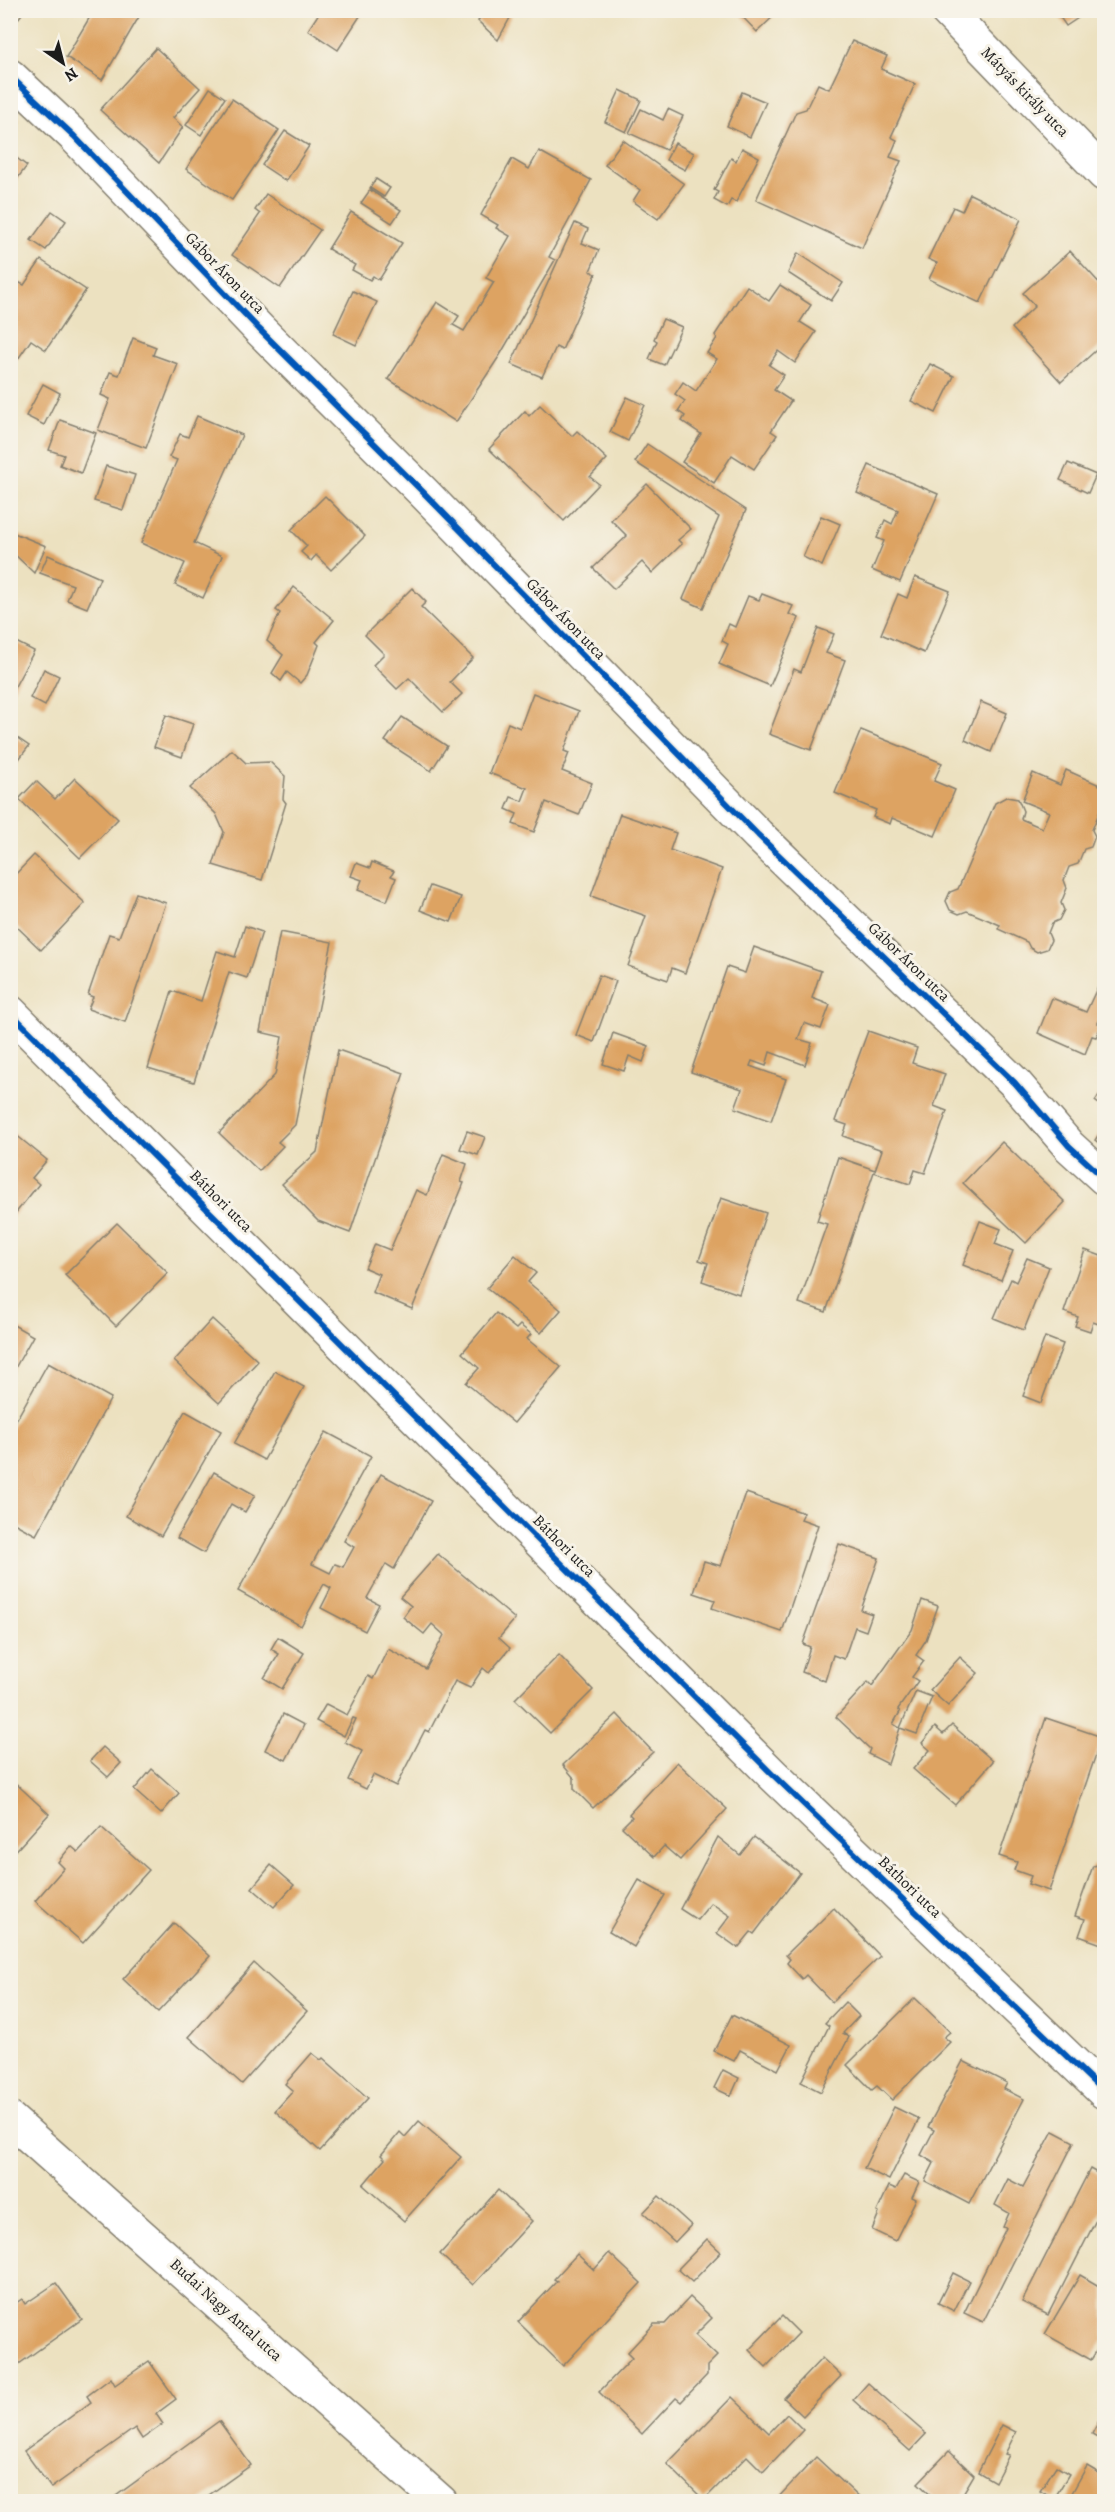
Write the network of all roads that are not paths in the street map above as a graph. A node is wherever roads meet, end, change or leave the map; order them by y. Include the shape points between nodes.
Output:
1 (946, 10) edge
2 (10, 76) edge
3 (1104, 174) edge
4 (10, 1012) edge
5 (1104, 1178) edge
6 (1104, 2092) edge
7 (10, 2119) edge
8 (441, 2502) edge

1 - 3 street, Mátyás király utca
2 - 5 street, Gábor Áron utca via 74,136 758,835 1016,1083 1069,1146
4 - 6 street, Báthori utca via 765,1767
7 - 8 street, Budai Nagy Antal utca

